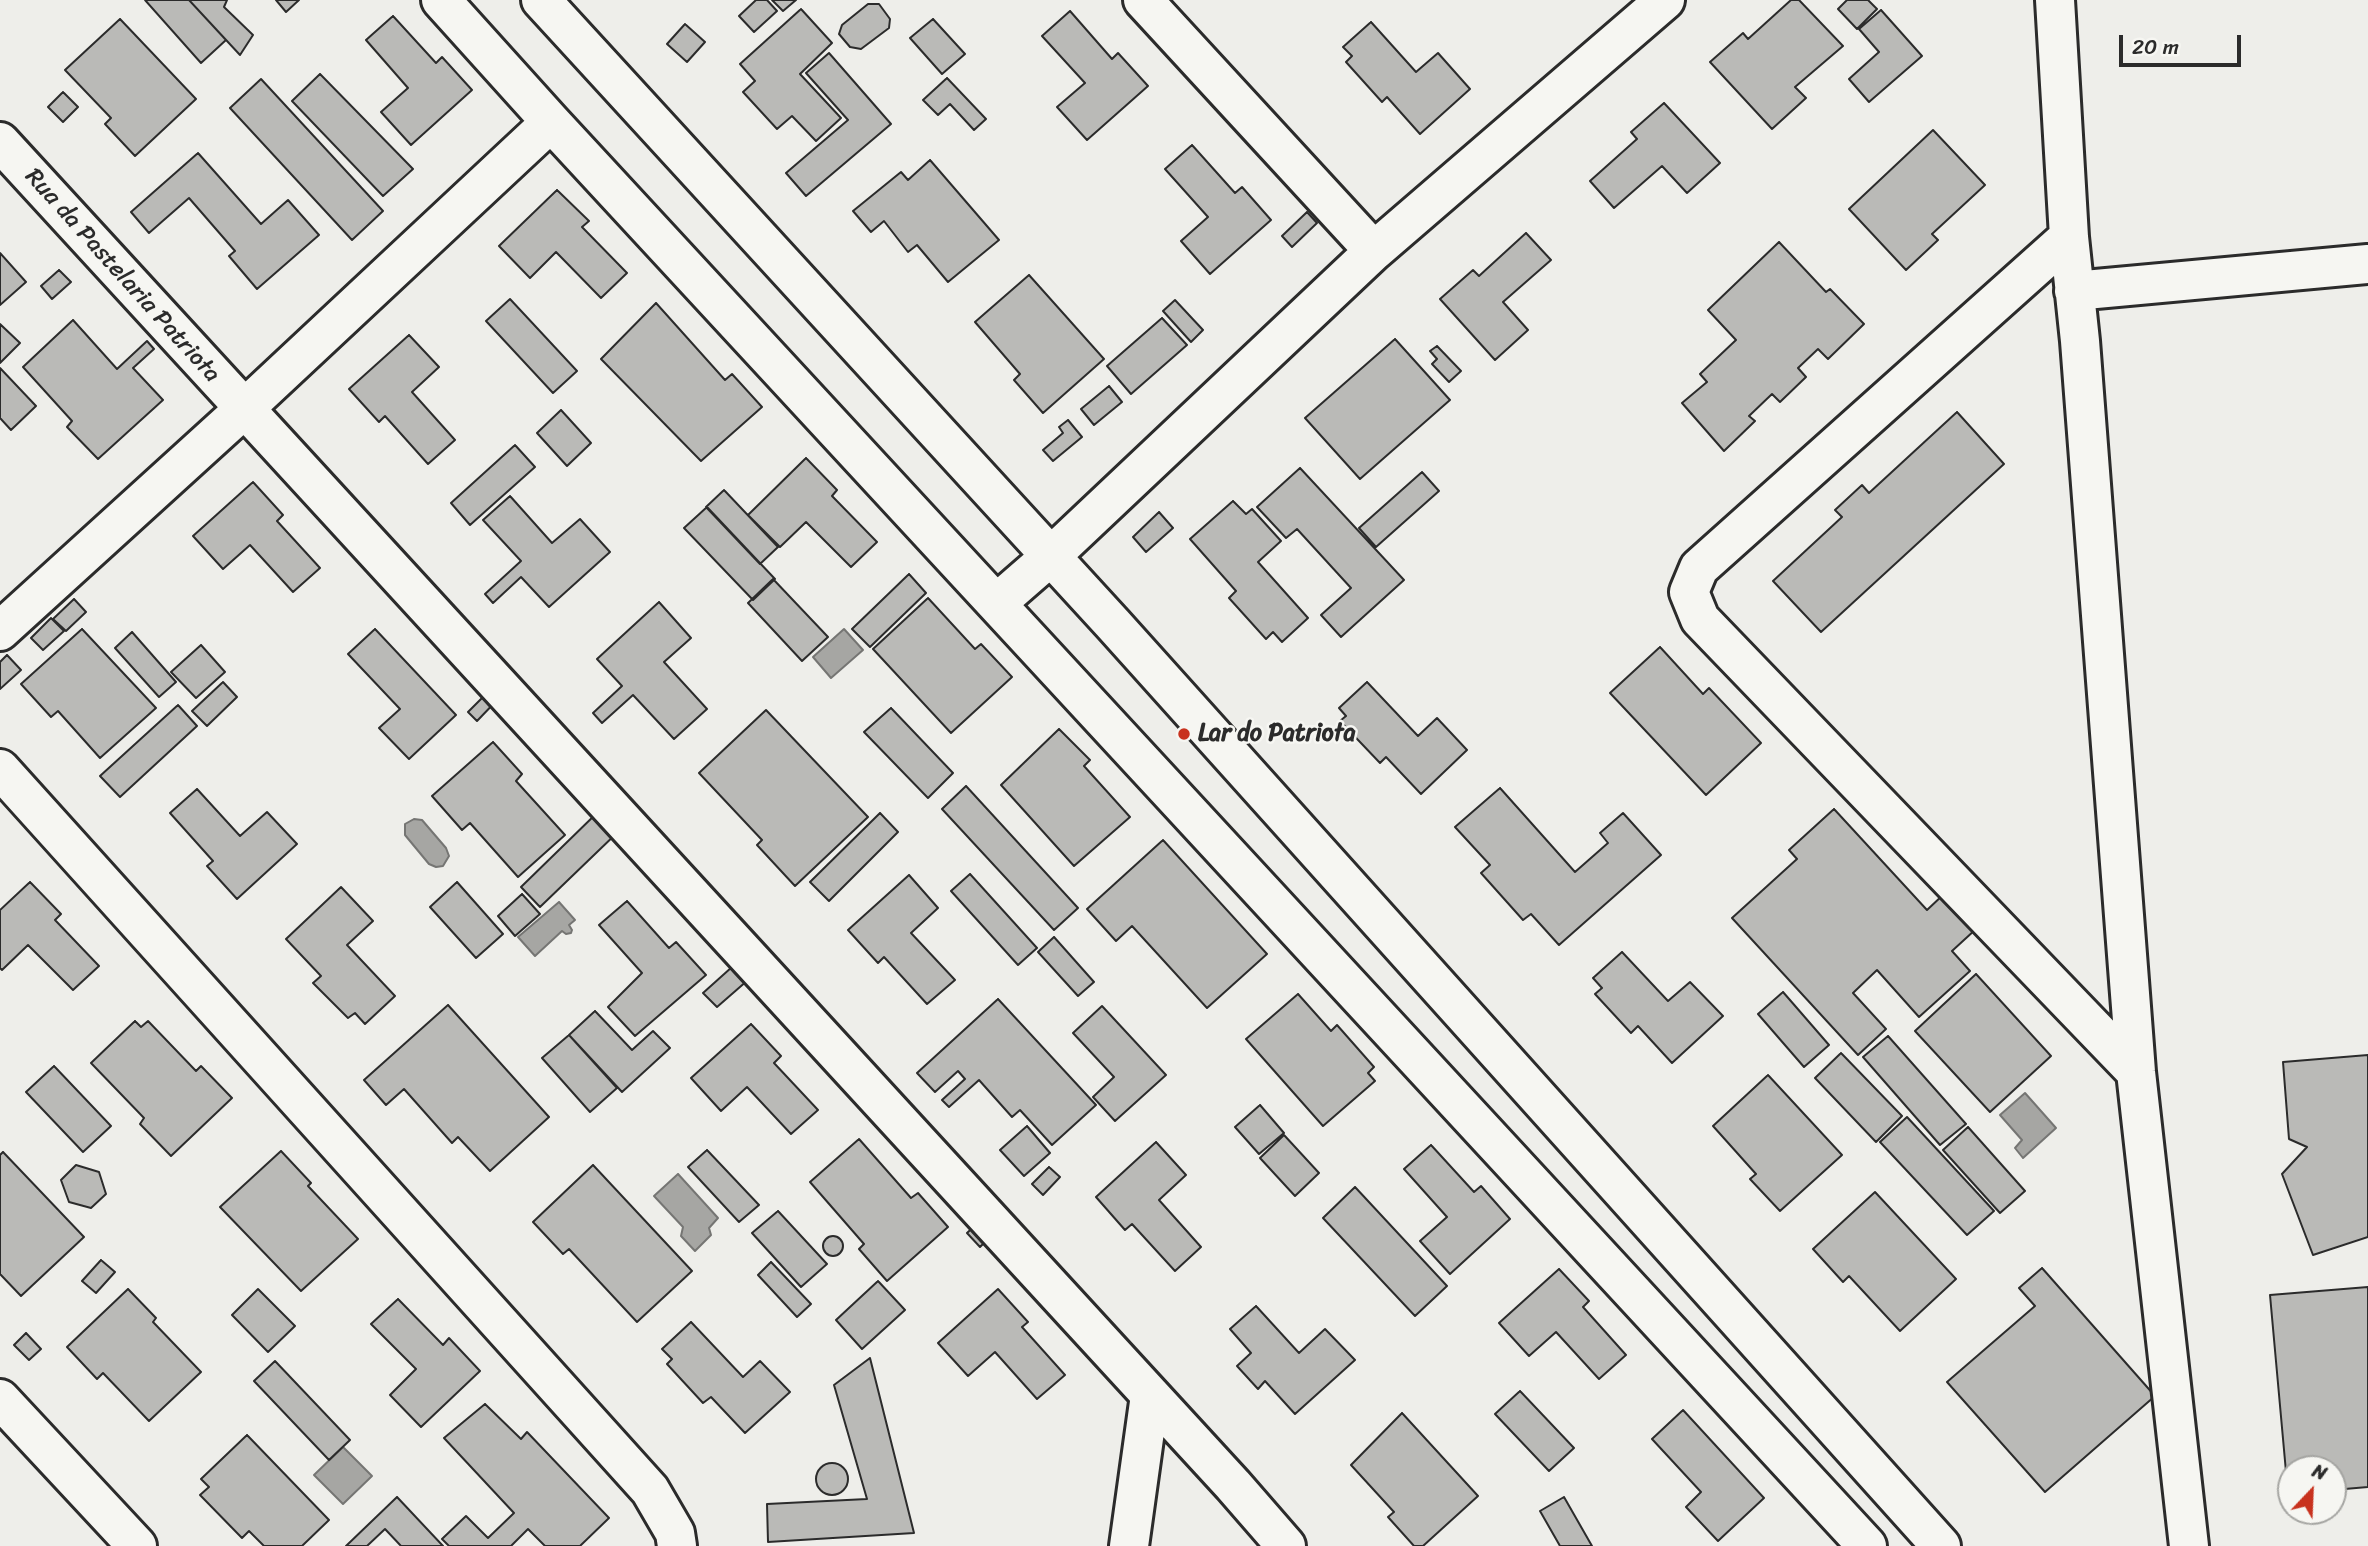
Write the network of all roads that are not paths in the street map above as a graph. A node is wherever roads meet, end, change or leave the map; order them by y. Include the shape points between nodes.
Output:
1 (441, 0) edge
2 (541, 0) edge
3 (1143, 0) edge
4 (1665, 0) edge
5 (2055, 0) edge
6 (551, 122) junction
7 (0, 142) edge
8 (2069, 237) junction
9 (1374, 251) junction
10 (2368, 264) edge
11 (2074, 291) junction
12 (244, 409) junction
13 (1051, 556) junction
14 (997, 603) junction
15 (0, 631) edge
16 (0, 769) edge
17 (2136, 1072) junction
18 (1150, 1395) junction
19 (0, 1399) edge
20 (128, 1543) edge
21 (677, 1546) edge
22 (1129, 1546) edge
23 (1286, 1546) edge
24 (1867, 1546) edge
25 (1941, 1546) edge
26 (2189, 1546) edge

1 - 6 street
2 - 13 street
3 - 9 street
4 - 9 street
5 - 8 street
6 - 12 street
6 - 14 street
7 - 12 street, Rua da Pastelaria Patriota
8 - 11 street
8 - 17 street via 1699,568 1689,592 1700,619
9 - 13 street
10 - 11 street
11 - 17 street
12 - 15 street
12 - 18 street, Rua da Pastelaria Patriota
13 - 14 street
13 - 25 street
14 - 24 street
16 - 21 street via 650,1490 675,1533
17 - 26 street
18 - 22 street
18 - 23 street, Rua da Pastelaria Patriota
19 - 20 street

